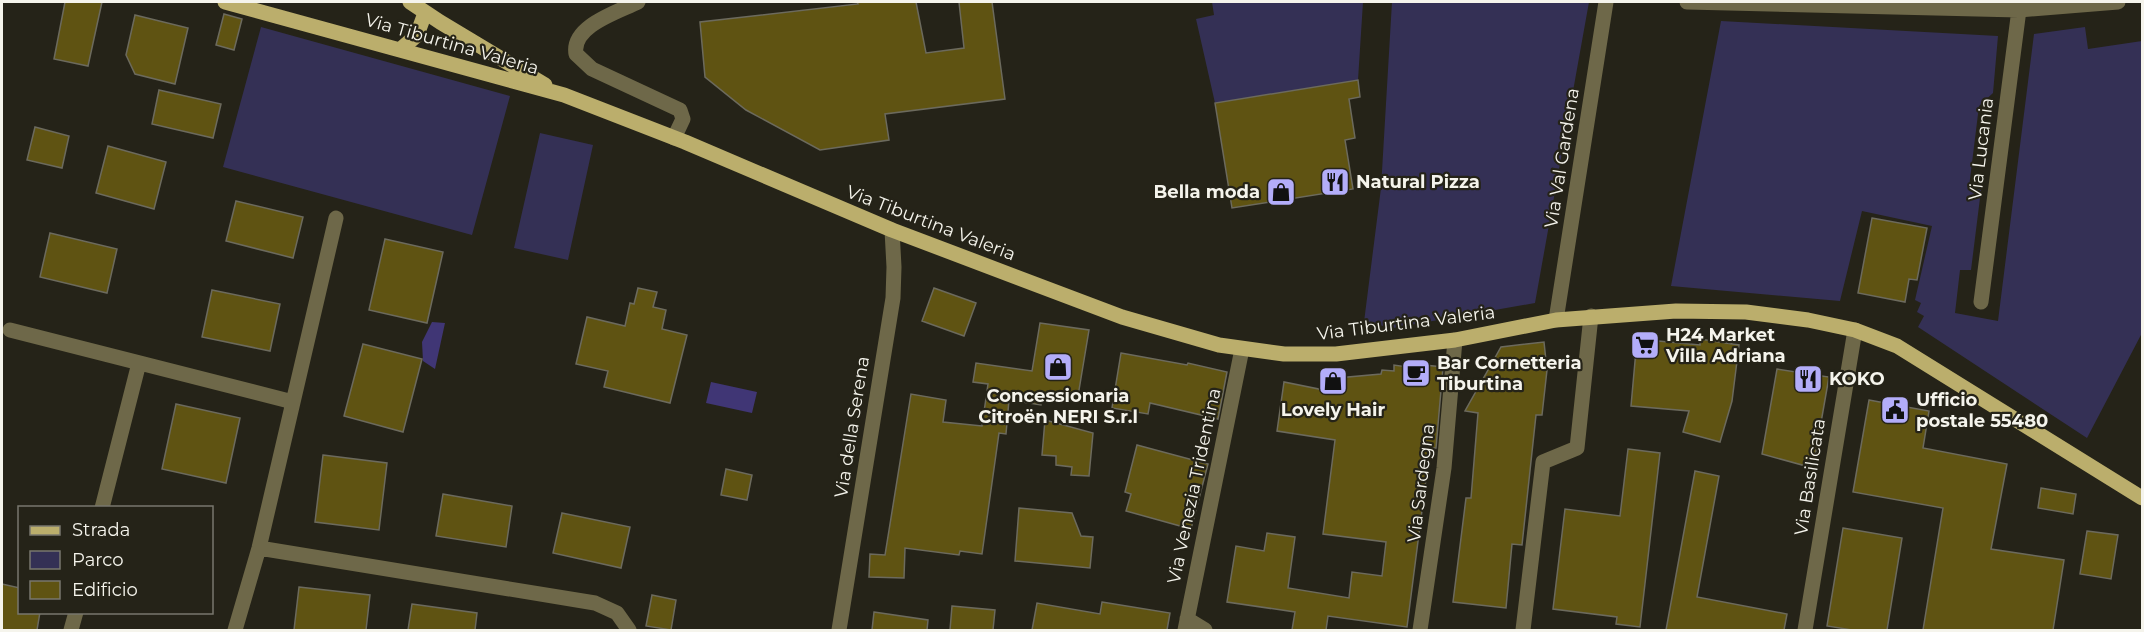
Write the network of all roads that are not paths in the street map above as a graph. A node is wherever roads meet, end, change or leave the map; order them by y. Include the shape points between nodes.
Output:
1 (225, 2) edge
2 (410, 2) edge
3 (638, 2) edge
4 (1606, 2) edge
5 (1687, 2) edge
6 (2118, 2) edge
7 (2020, 6) edge
8 (425, 13) junction
9 (401, 50) junction
10 (564, 96) junction
11 (674, 138) junction
12 (336, 218) dead end
13 (892, 230) junction
14 (1981, 302) dead end
15 (1591, 316) junction
16 (1556, 320) junction
17 (10, 330) dead end
18 (1855, 330) junction
19 (1455, 340) junction
20 (1242, 349) junction
21 (139, 363) junction
22 (293, 402) junction
23 (2142, 498) edge
24 (102, 506) edge
25 (259, 548) junction
26 (75, 614) edge
27 (1186, 625) edge
28 (71, 630) edge
29 (235, 630) edge
30 (629, 630) edge
31 (839, 630) edge
32 (1205, 630) edge
33 (1420, 630) edge
34 (1523, 630) edge
35 (1805, 630) edge

1 - 9 main road, Via Tiburtina Valeria
2 - 8 main road, Via Tiburtina Valeria
3 - 11 street via 584,31 576,54 592,69 680,110 683,119
4 - 16 street, Via Val Gardena
5 - 7 street
6 - 7 street
7 - 14 street, Via Lucania
8 - 9 main road via 417,35
8 - 10 main road, Via Tiburtina Valeria
9 - 10 main road, Via Tiburtina Valeria
10 - 11 main road, Via Tiburtina Valeria
11 - 13 main road, Via Tiburtina Valeria
12 - 22 street
13 - 20 main road, Via Tiburtina Valeria via 1122,317
13 - 31 street, Via della Serena via 891,306
15 - 16 main road, Via Tiburtina Valeria
15 - 18 main road, Via Tiburtina Valeria via 1714,311 1776,315
15 - 34 street via 1577,448 1543,462
16 - 19 main road, Via Tiburtina Valeria
17 - 21 street
18 - 23 main road, Via Tiburtina Valeria via 1902,350
18 - 35 street, Via Basilicata
19 - 20 main road, Via Tiburtina Valeria via 1336,354
19 - 33 street, Via Sardegna via 1444,468
20 - 27 street, Via Venezia Tridentina
21 - 22 street
21 - 24 street
22 - 25 street
25 - 29 street
25 - 30 street via 595,603 617,613
26 - 28 street
27 - 32 street

